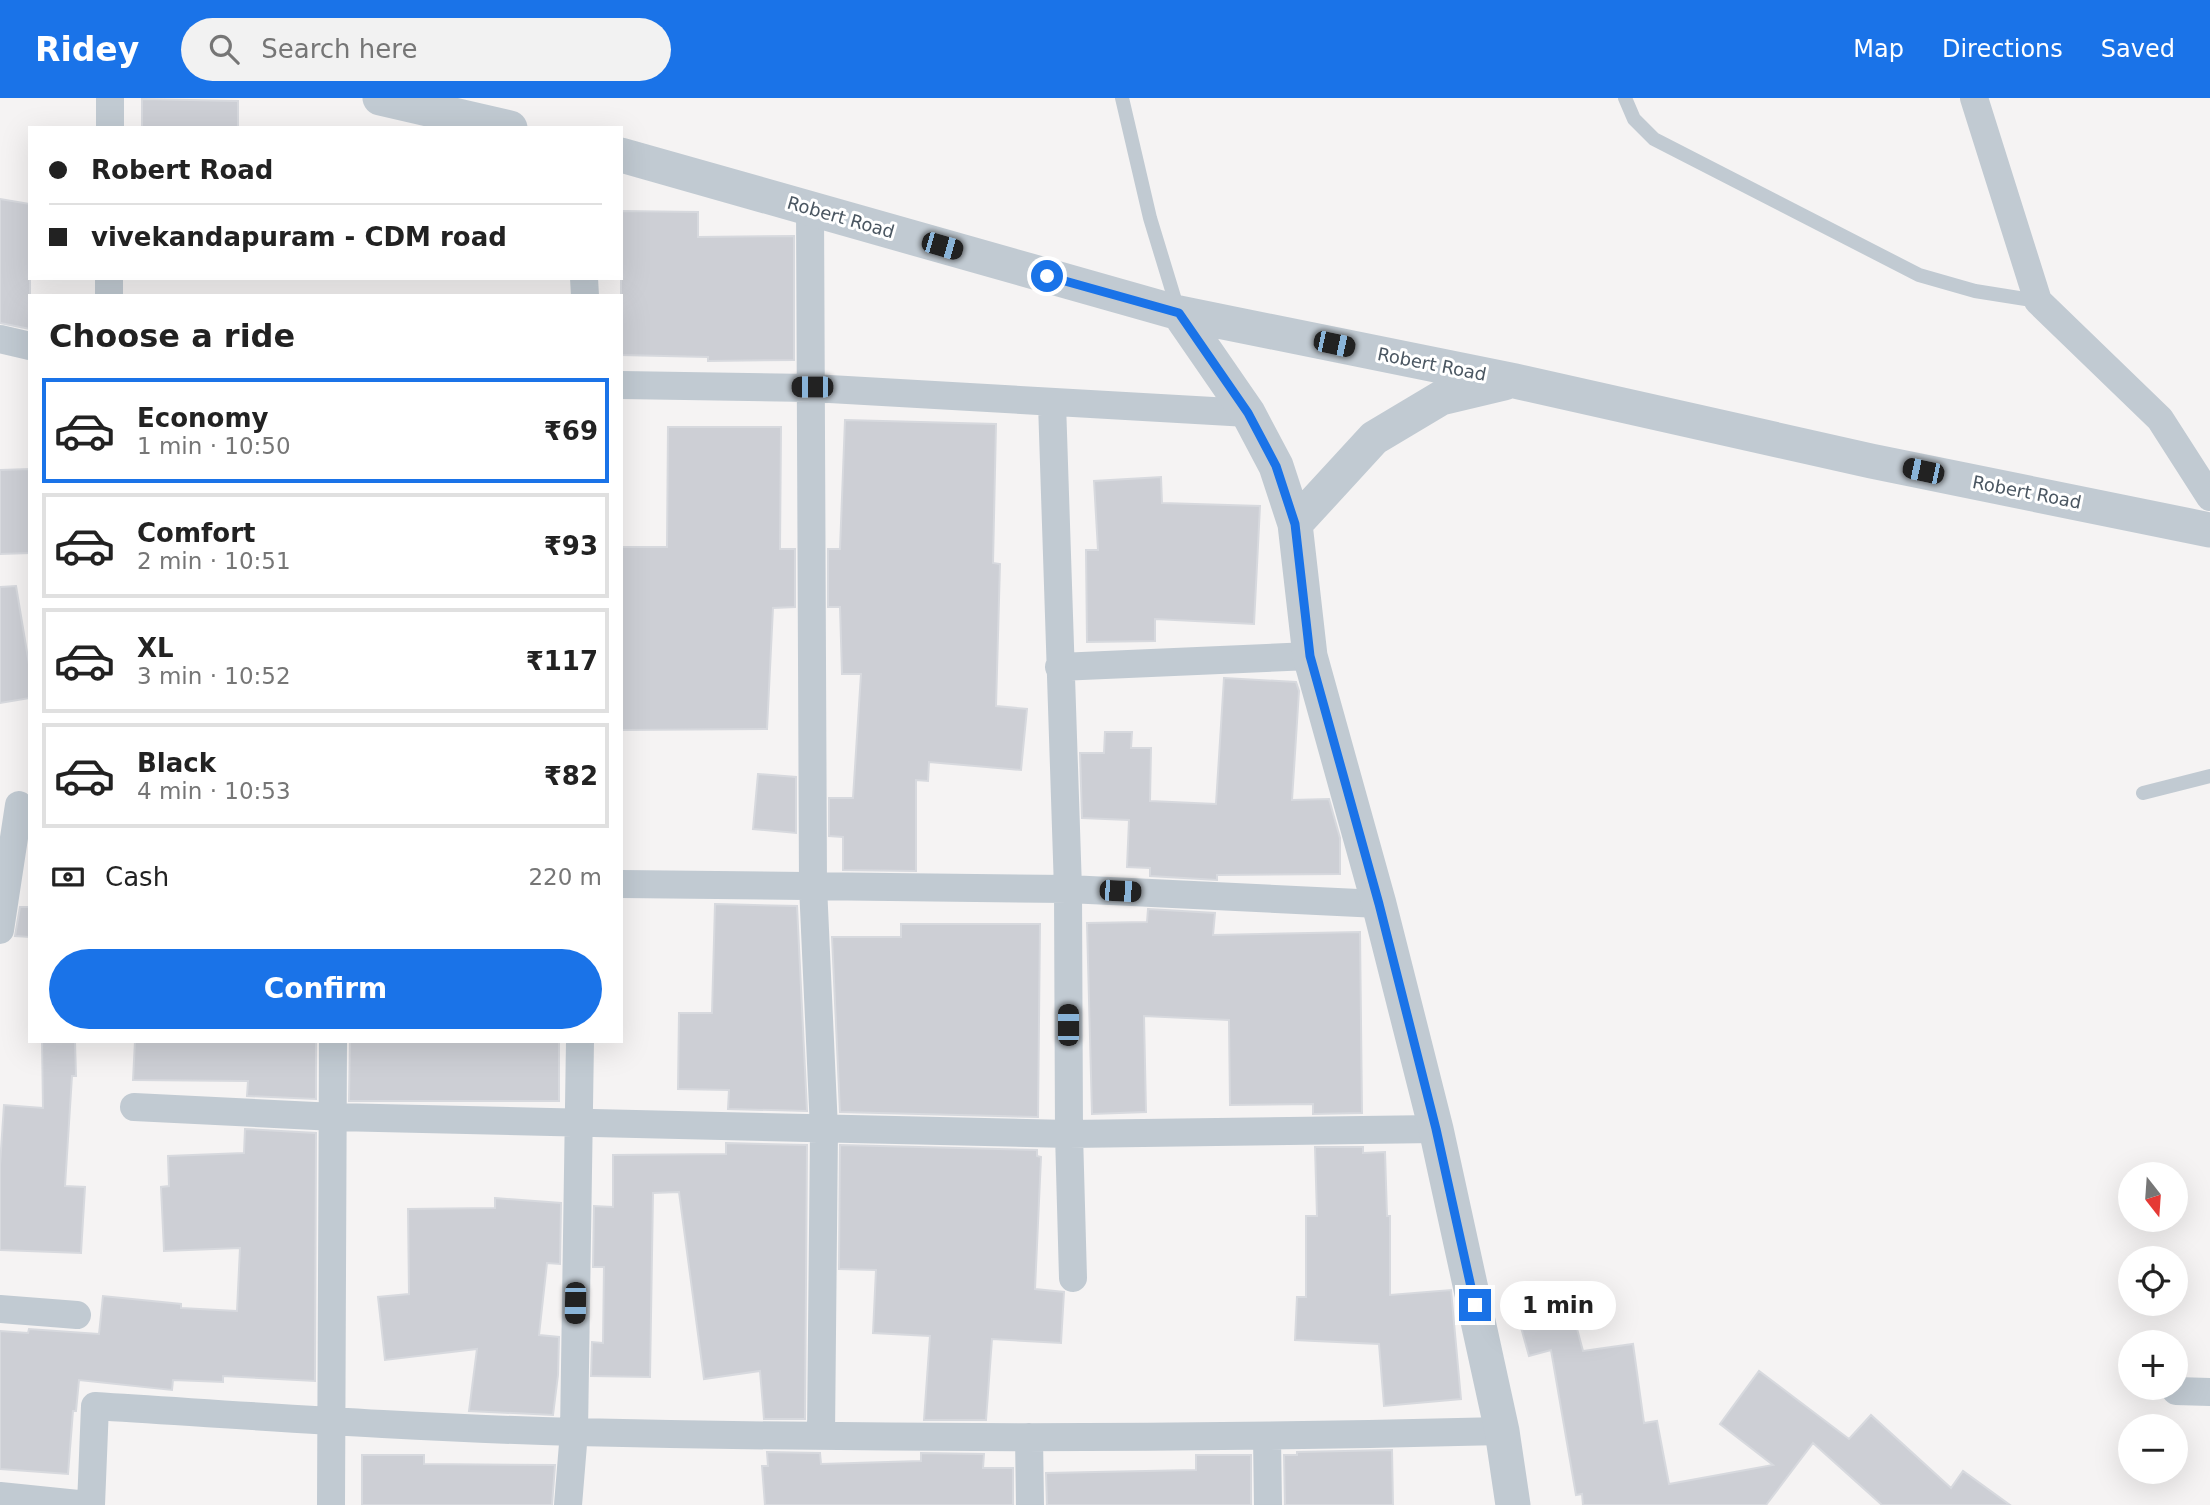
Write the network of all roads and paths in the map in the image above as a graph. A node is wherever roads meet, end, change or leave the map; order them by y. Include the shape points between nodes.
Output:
1 (110, 98) edge
2 (380, 98) edge
3 (1122, 98) edge
4 (1625, 98) edge
5 (1974, 98) edge
6 (110, 126) edge
7 (501, 126) edge
8 (623, 156) edge
9 (810, 208) junction
10 (2038, 301) junction
11 (1179, 313) junction
12 (0, 339) edge
13 (28, 346) edge
14 (1515, 381) junction
15 (623, 385) edge
16 (812, 387) junction
17 (1052, 403) junction
18 (1248, 413) junction
19 (2210, 496) edge
20 (1295, 524) junction
21 (2210, 530) edge
22 (1310, 656) junction
23 (1059, 667) junction
24 (2210, 776) edge
25 (2143, 793) dead end
26 (16, 804) edge
27 (623, 884) edge
28 (813, 886) junction
29 (1068, 889) junction
30 (1379, 904) junction
31 (0, 930) edge
32 (334, 1043) edge
33 (580, 1043) edge
34 (135, 1107) dead end
35 (335, 1117) junction
36 (578, 1123) junction
37 (824, 1129) junction
38 (1436, 1129) junction
39 (1069, 1134) junction
40 (1073, 1278) dead end
41 (0, 1309) edge
42 (77, 1315) dead end
43 (2188, 1391) edge
44 (2210, 1392) edge
45 (331, 1421) junction
46 (1502, 1431) junction
47 (574, 1432) junction
48 (821, 1435) junction
49 (1029, 1437) junction
50 (1267, 1437) junction
51 (0, 1496) edge
52 (89, 1505) edge
53 (331, 1505) edge
54 (569, 1505) edge
55 (1030, 1505) edge
56 (1268, 1505) edge
57 (1513, 1505) edge

1 - 6 street
2 - 7 street
3 - 11 lane via 1150,218
4 - 10 lane via 1634,119 1654,139 1919,275 1975,291
5 - 10 street
8 - 9 street, Robert Road
9 - 11 street, Robert Road
9 - 16 street
10 - 19 street via 2160,419
11 - 14 street, Robert Road
11 - 18 street
12 - 13 street
14 - 20 street via 1441,398 1374,438
14 - 21 street, Robert Road via 1871,461
15 - 16 street
16 - 17 street
16 - 28 street
17 - 18 street
17 - 23 street
18 - 20 street via 1276,466
20 - 22 street
22 - 23 street
22 - 30 street
23 - 29 street
24 - 25 lane
26 - 31 street
27 - 28 street
28 - 29 street
28 - 37 street
29 - 30 street
29 - 39 street
30 - 38 street
32 - 35 street
33 - 36 street
34 - 35 street
35 - 36 street
35 - 45 street
36 - 37 street
36 - 47 street
37 - 39 street
37 - 48 street
38 - 39 street
38 - 46 street
39 - 40 street
41 - 42 street
43 - 44 street
45 - 47 street
45 - 52 street via 95,1406
45 - 53 street
46 - 50 street
46 - 57 street
47 - 48 street
47 - 54 street
48 - 49 street
49 - 50 street
49 - 55 street
50 - 56 street
51 - 52 street

